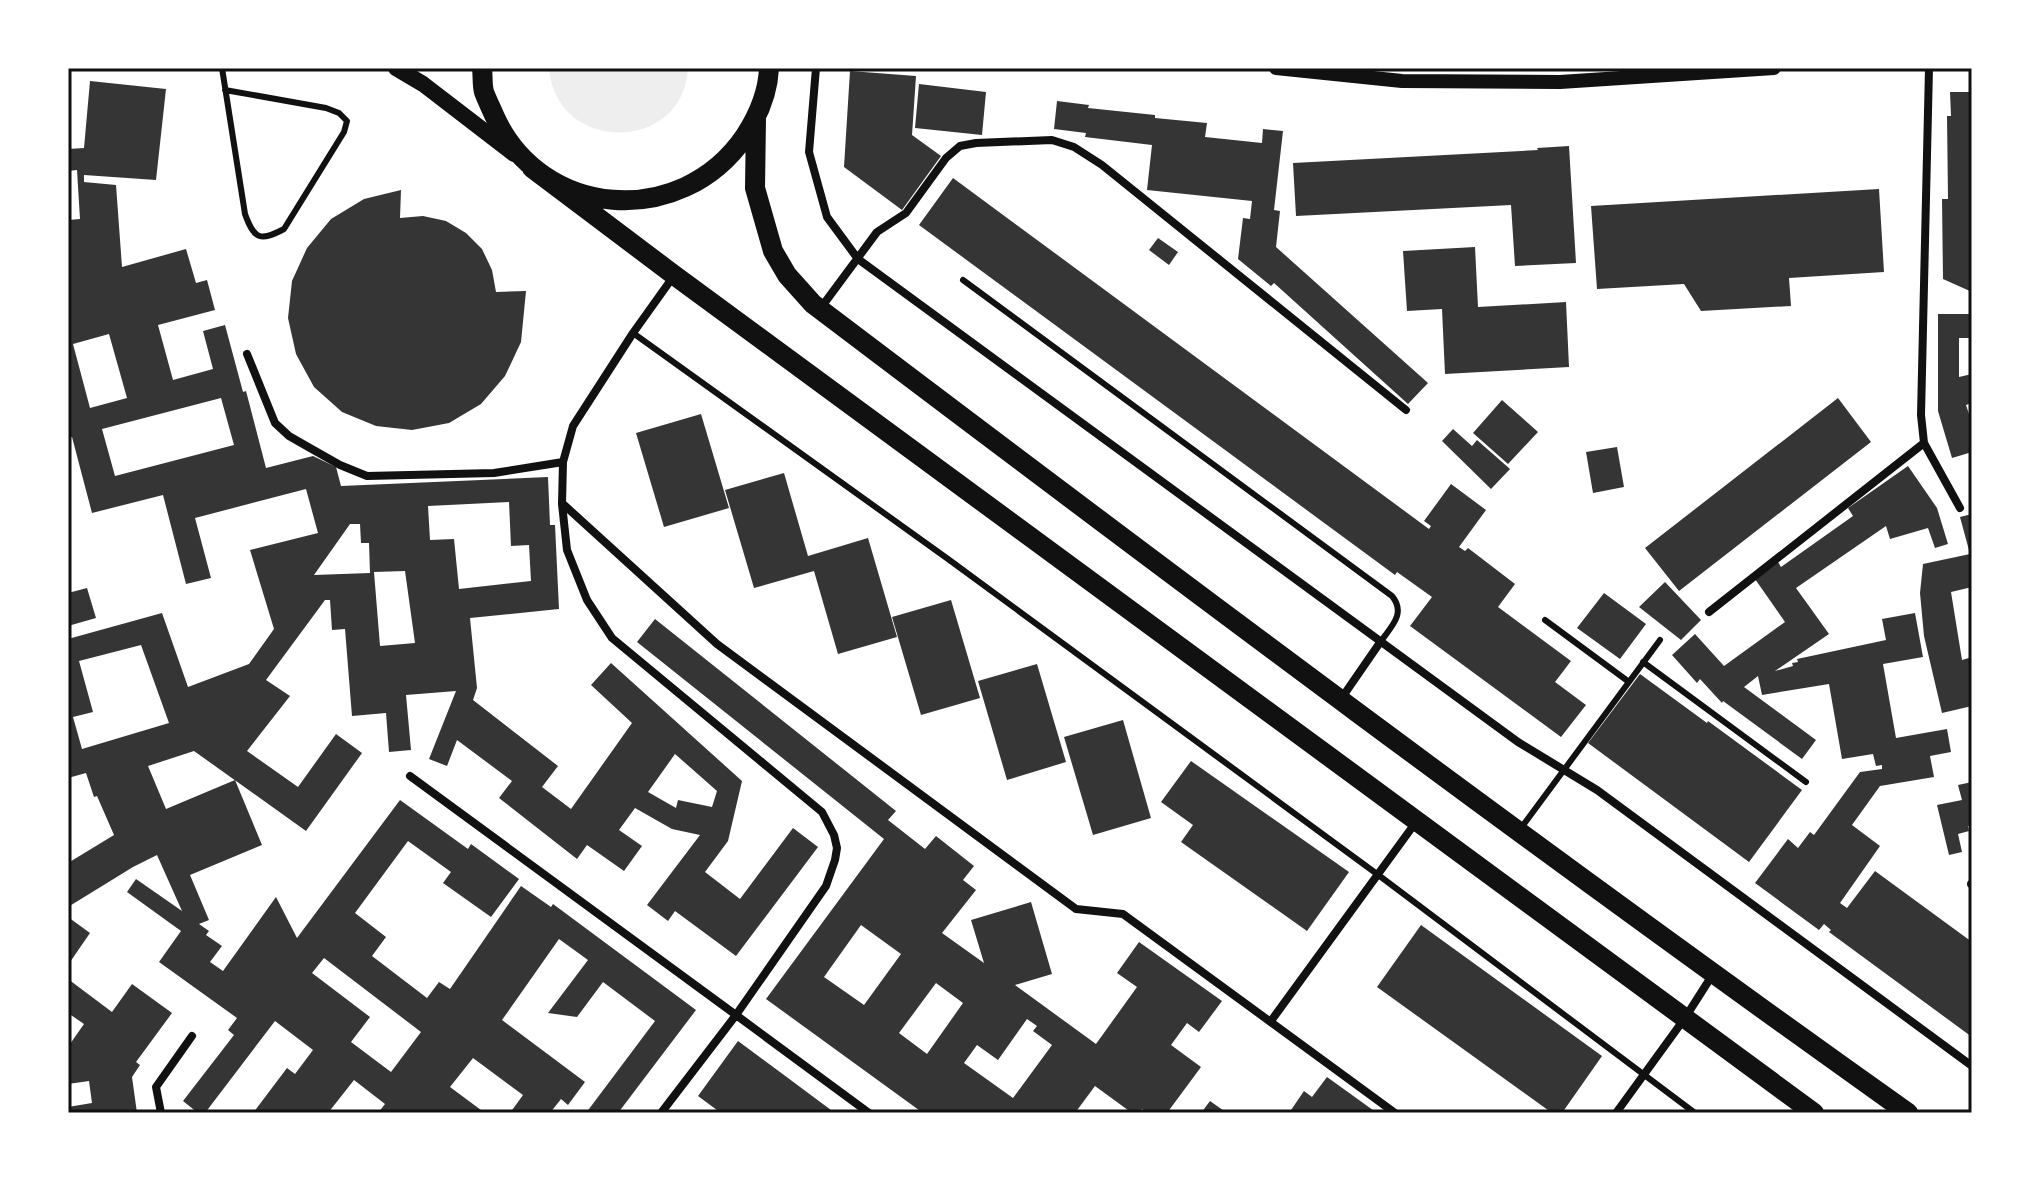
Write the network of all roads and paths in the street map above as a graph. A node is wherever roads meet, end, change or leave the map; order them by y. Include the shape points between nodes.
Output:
1 (222, 68) edge
2 (396, 68) edge
3 (482, 68) edge
4 (769, 68) edge
5 (816, 68) edge
6 (1276, 68) edge
7 (1774, 68) edge
8 (1929, 68) edge
9 (1721, 70) edge
10 (225, 90) junction
11 (756, 119) junction
12 (532, 168) junction
13 (858, 259) junction
14 (674, 275) junction
15 (963, 280) dead end
16 (820, 310) junction
17 (633, 333) junction
18 (247, 354) dead end
19 (1406, 410) dead end
20 (1924, 443) junction
21 (563, 462) junction
22 (562, 504) junction
23 (1960, 508) dead end
24 (1709, 612) dead end
25 (1545, 620) dead end
26 (1660, 640) dead end
27 (1381, 641) junction
28 (1643, 662) junction
29 (1629, 682) junction
30 (1340, 700) junction
31 (1564, 770) junction
32 (410, 776) dead end
33 (1806, 782) dead end
34 (1416, 821) junction
35 (1519, 831) junction
36 (1377, 874) junction
37 (1713, 974) junction
38 (736, 1015) junction
39 (1685, 1018) junction
40 (1271, 1021) junction
41 (192, 1036) dead end
42 (1972, 1066) edge
43 (1644, 1075) junction
44 (161, 1113) edge
45 (661, 1113) edge
46 (869, 1113) edge
47 (1395, 1113) edge
48 (1616, 1113) edge
49 (1695, 1113) edge
50 (1814, 1113) edge
51 (1908, 1113) edge

1 - 10 lane
2 - 12 main road
3 - 12 main road via 484,92 502,134
4 - 11 main road
5 - 13 street via 809,152 827,217
6 - 9 street via 1418,81 1560,82
7 - 9 street
8 - 20 street
10 - 10 lane via 245,214 251,232 269,237 284,229 347,121 326,108
11 - 12 main road via 732,155 697,182 656,198 613,201 570,191
11 - 16 main road via 755,188 773,251 787,275
12 - 14 main road
13 - 16 street
13 - 19 street via 877,232 906,213 960,146 1052,140 1102,165
13 - 27 street
14 - 17 street
14 - 34 main road
15 - 27 lane via 1392,596 1399,613
16 - 30 main road
17 - 21 street via 573,426
17 - 36 lane
18 - 21 street via 275,423 289,436 367,476 494,473
20 - 23 street
20 - 24 street
21 - 22 street
22 - 38 street via 567,550 587,600 612,638 822,812 834,835 837,848 826,886
22 - 40 street via 717,644 1076,909 1123,914
25 - 29 lane
26 - 28 lane
27 - 30 street
27 - 31 street
28 - 29 lane
28 - 33 lane
29 - 31 lane
30 - 35 main road
31 - 35 lane
31 - 42 street
32 - 38 street
34 - 36 street
34 - 39 main road
35 - 37 main road
36 - 40 street
36 - 43 lane
37 - 39 street
37 - 51 main road
38 - 45 street
38 - 46 street
39 - 43 street
39 - 50 main road
40 - 47 street
41 - 44 street via 156,1087
43 - 48 street
43 - 49 lane

